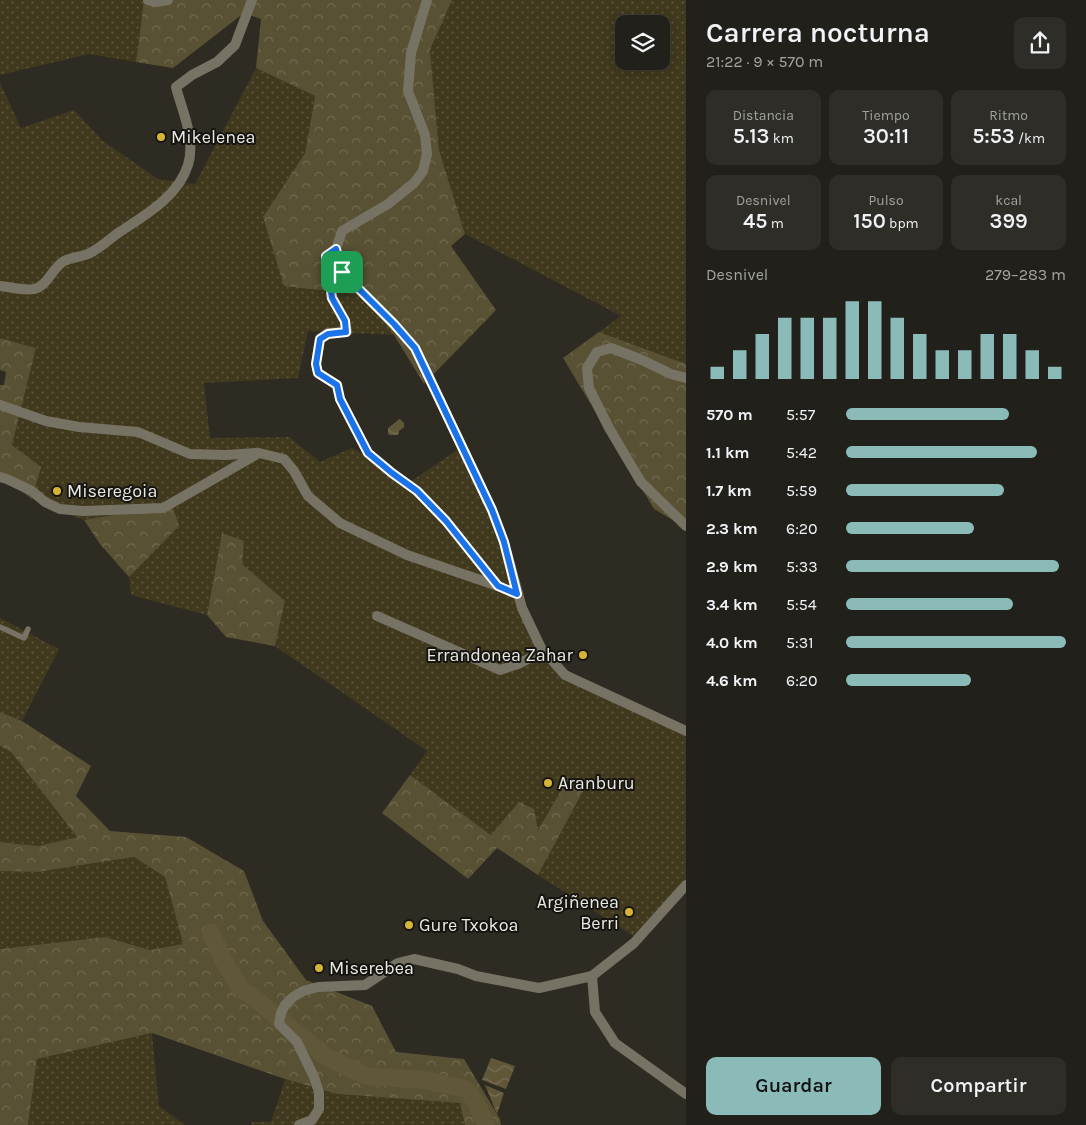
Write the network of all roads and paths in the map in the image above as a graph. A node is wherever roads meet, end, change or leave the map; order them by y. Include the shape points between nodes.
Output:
1 (148, 0) edge
2 (168, 0) edge
3 (252, 0) edge
4 (427, 0) edge
5 (336, 249) junction
6 (0, 286) edge
7 (686, 378) edge
8 (0, 405) edge
9 (259, 453) junction
10 (0, 477) edge
11 (686, 526) edge
12 (498, 586) junction
13 (517, 594) junction
14 (377, 616) dead end
15 (0, 627) edge
16 (28, 629) dead end
17 (544, 651) junction
18 (686, 731) edge
19 (686, 885) edge
20 (592, 976) junction
21 (686, 1094) edge
22 (299, 1125) edge

1 - 2 street
3 - 6 street via 235,45 217,62 176,87 188,122 190,142 188,164 169,195 149,213 89,254 64,261 43,285 33,290
4 - 5 street via 411,52 408,91 425,135 427,154 423,171 414,183 388,204 342,231
5 - 12 street via 326,256 332,298 345,321 346,332 328,334 320,339 316,364 318,373 337,385 340,399 368,453 417,491 446,521
5 - 13 street via 342,272 415,348 492,510
7 - 11 street via 611,348 597,352 587,368 589,388 641,482
8 - 9 street via 79,427 138,432 190,454
9 - 10 street via 163,508 60,509 32,491
9 - 12 street via 284,459 308,496 340,523 407,555
12 - 13 street
13 - 17 street
14 - 17 street via 500,670
15 - 16 lane via 24,638
17 - 18 street via 565,675
19 - 20 street via 634,943
20 - 21 street via 595,1012 615,1043
20 - 22 street via 539,988 476,976 414,959 398,964 365,985 303,990 285,1005 279,1024 297,1042 319,1092 319,1109 312,1120

